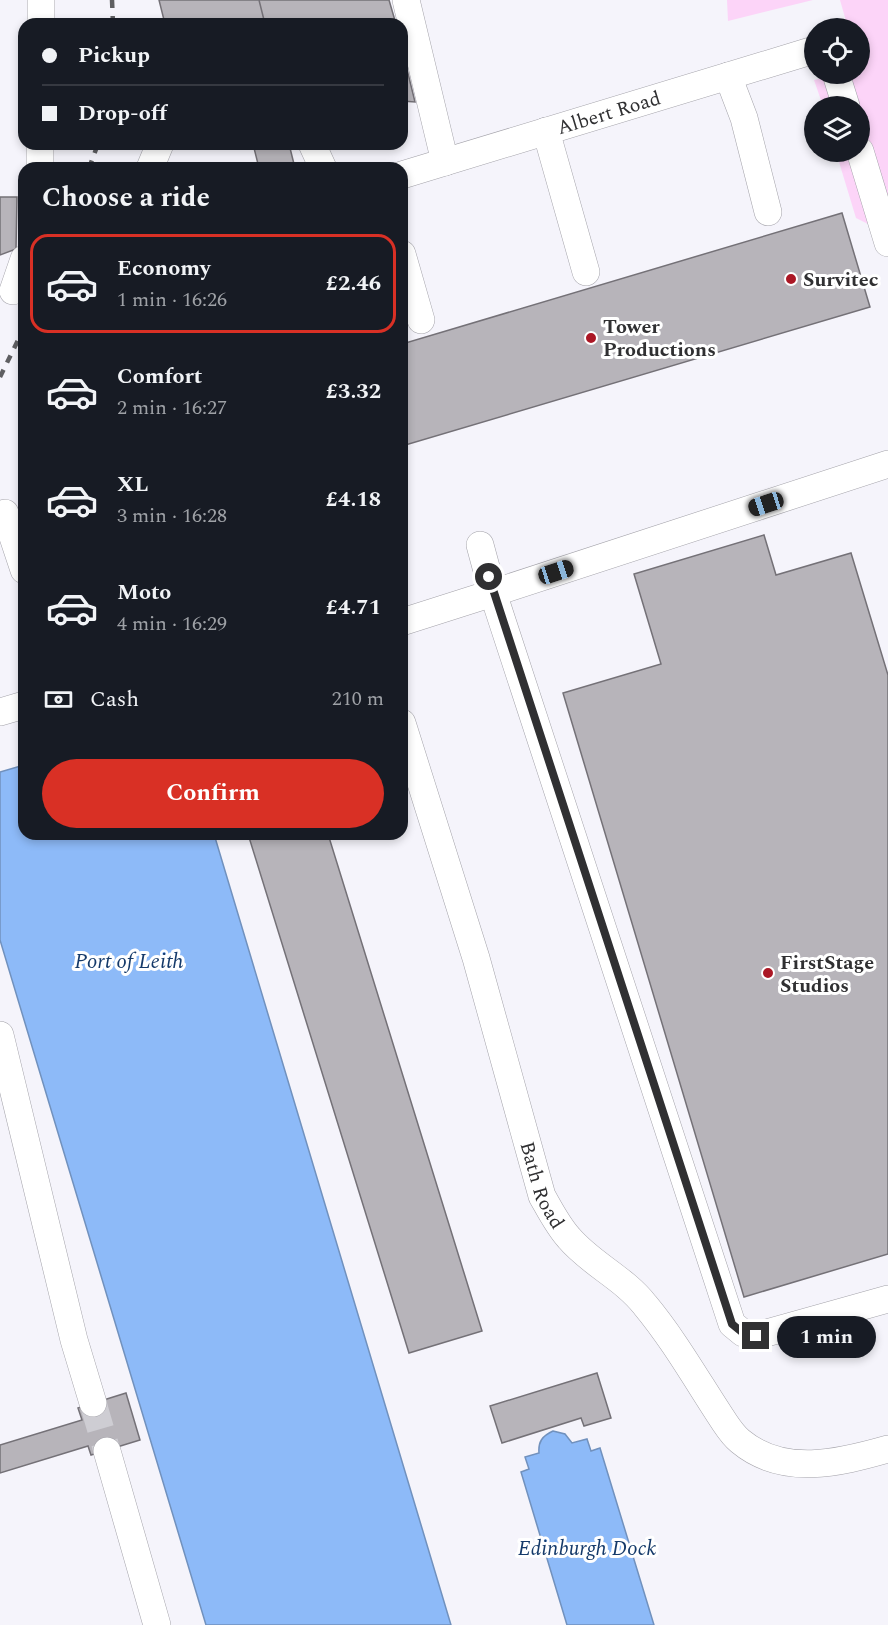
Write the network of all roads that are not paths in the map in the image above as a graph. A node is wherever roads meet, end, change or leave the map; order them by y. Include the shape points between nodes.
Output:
1 (41, 0) edge
2 (406, 0) edge
3 (41, 18) edge
4 (804, 53) edge
5 (739, 73) junction
6 (546, 131) junction
7 (445, 162) junction
8 (863, 162) edge
9 (408, 173) edge
10 (768, 212) dead end
11 (888, 243) edge
12 (586, 272) dead end
13 (408, 275) edge
14 (18, 276) edge
15 (12, 292) edge
16 (421, 321) dead end
17 (888, 464) edge
18 (5, 513) dead end
19 (480, 545) dead end
20 (18, 552) edge
21 (493, 593) junction
22 (408, 620) edge
23 (18, 707) edge
24 (0, 712) edge
25 (408, 742) edge
26 (0, 1035) edge
27 (888, 1299) edge
28 (93, 1403) tunnel mouth
29 (888, 1449) edge
30 (107, 1451) tunnel mouth
31 (157, 1625) edge

1 - 3 street
2 - 7 street
4 - 5 street, Albert Road
5 - 6 street, Albert Road
5 - 10 street via 744,118
6 - 7 street, Albert Road
6 - 12 street
7 - 9 street, Albert Road
8 - 11 street
13 - 16 street
14 - 15 street
17 - 21 street
18 - 20 street
19 - 21 street
21 - 22 street
21 - 27 street via 732,1324 743,1333 756,1336
23 - 24 street
25 - 29 street, Bath Road via 476,958 542,1196 555,1219 569,1239 645,1304 739,1441 775,1460 811,1465
26 - 28 street
30 - 31 street

